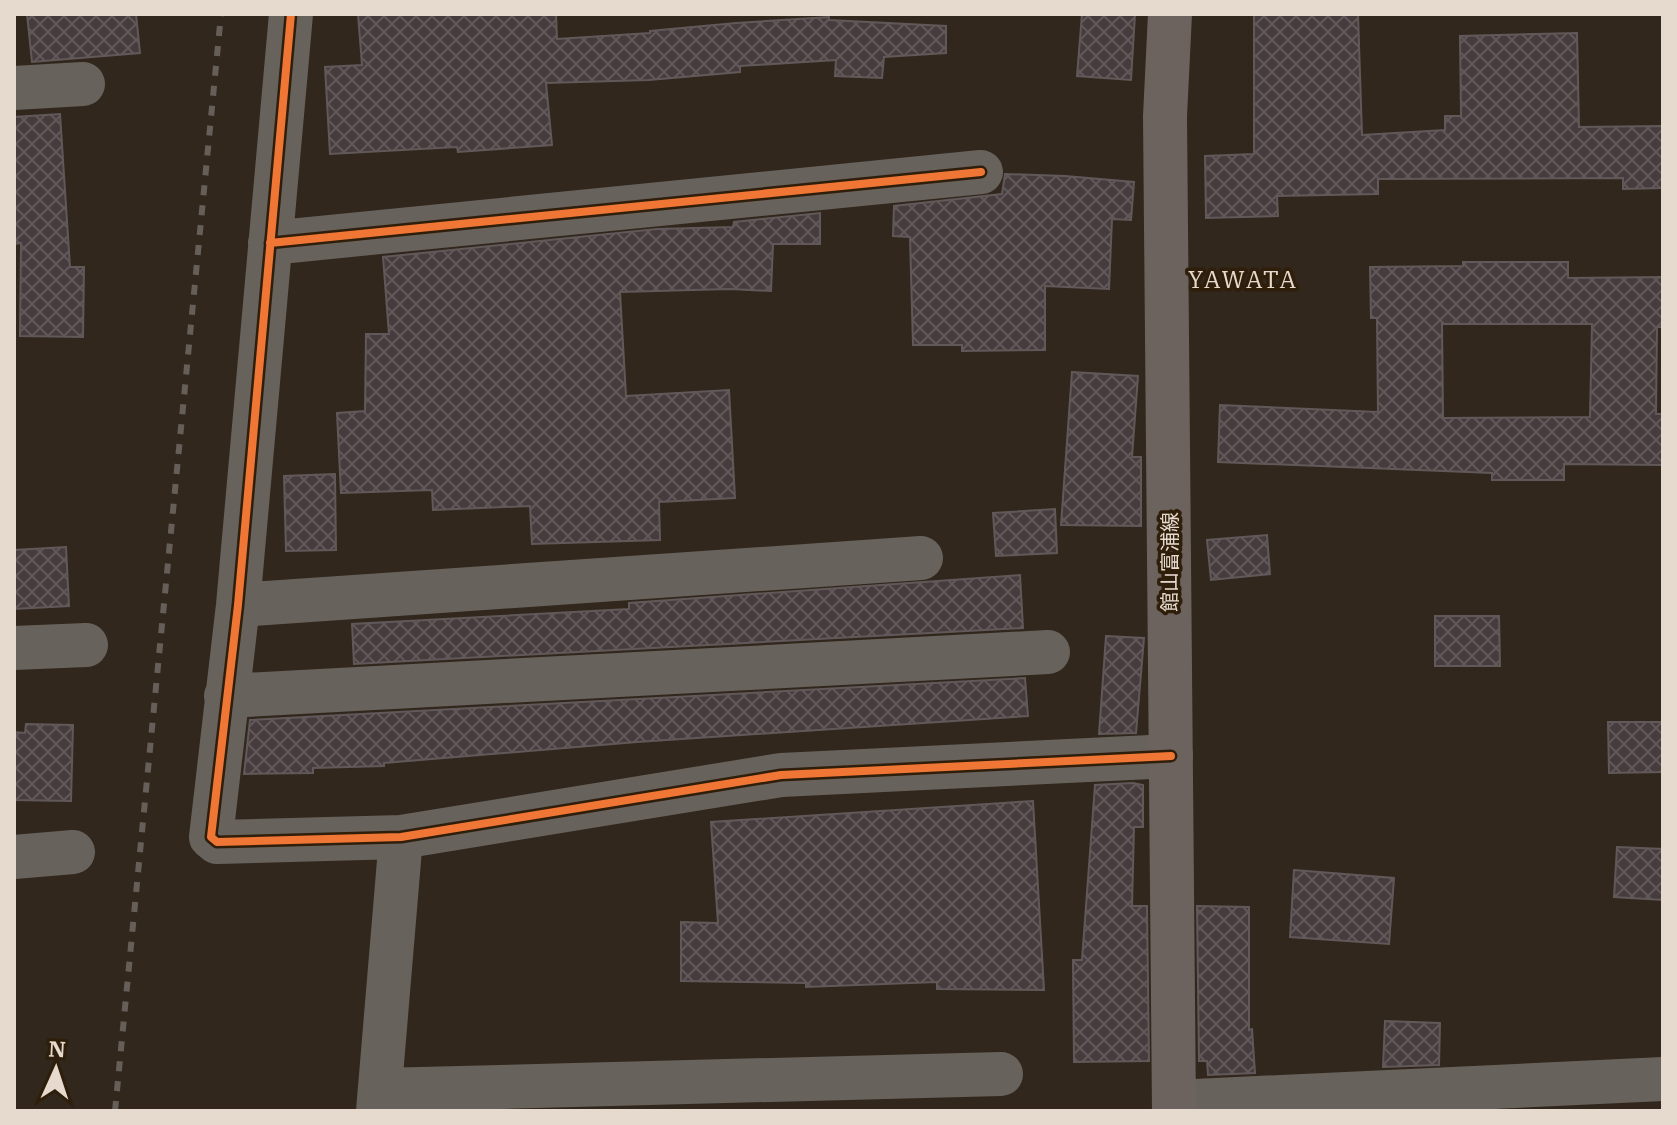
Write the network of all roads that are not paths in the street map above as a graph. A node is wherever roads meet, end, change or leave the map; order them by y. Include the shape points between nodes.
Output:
1 (291, 14) edge
2 (1170, 14) edge
3 (83, 84) dead end
4 (14, 88) edge
5 (981, 172) dead end
6 (270, 243) junction
7 (921, 558) dead end
8 (238, 605) junction
9 (86, 645) dead end
10 (14, 648) edge
11 (1048, 652) dead end
12 (226, 696) junction
13 (1171, 756) junction
14 (401, 837) junction
15 (73, 852) dead end
16 (14, 857) edge
17 (1001, 1074) dead end
18 (1663, 1079) edge
19 (379, 1100) edge
20 (1174, 1107) edge

1 - 6 street
2 - 13 main road, 館山富浦線 via 1165,116
3 - 4 street
5 - 6 street
6 - 8 street
7 - 8 street
8 - 12 street
9 - 10 street
11 - 12 street
12 - 14 street via 211,837 217,842
13 - 14 street via 781,775
13 - 20 main road, 館山富浦線
14 - 19 street
15 - 16 street
17 - 19 street
18 - 20 street

